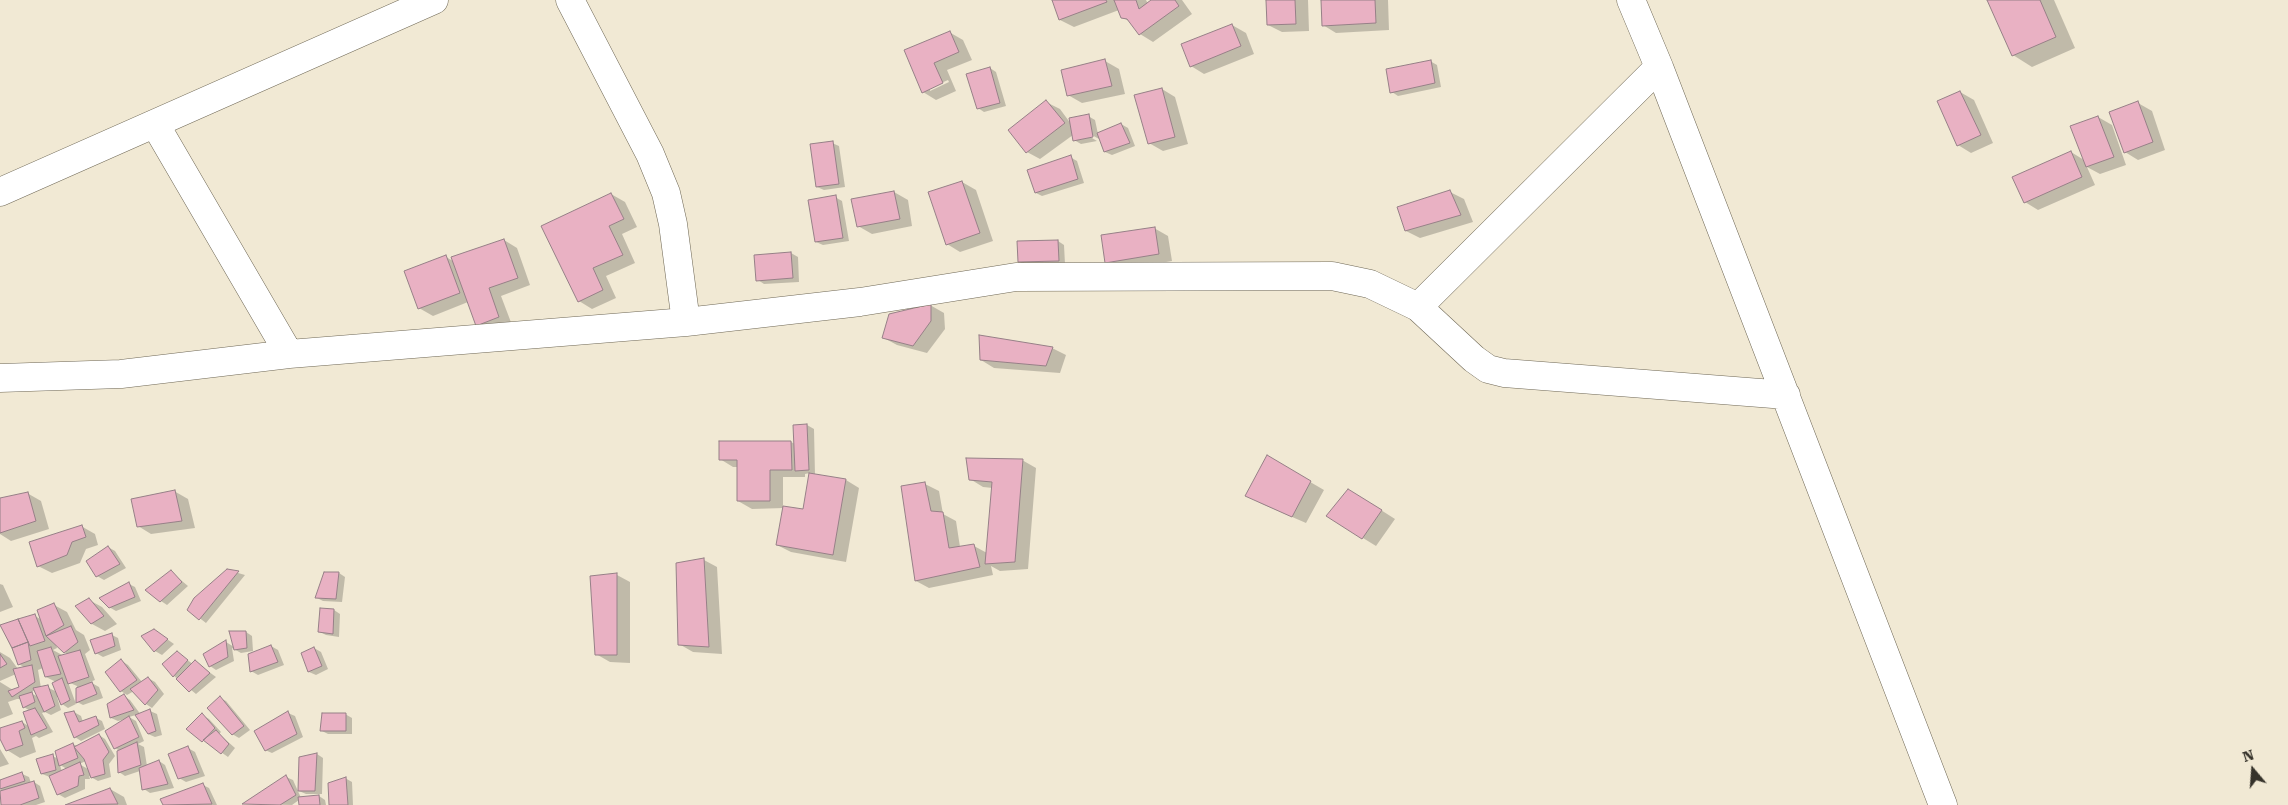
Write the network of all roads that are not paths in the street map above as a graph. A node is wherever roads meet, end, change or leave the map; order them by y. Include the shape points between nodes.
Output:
1 (434, 0) edge
2 (570, 0) edge
3 (1631, 0) edge
4 (1659, 67) junction
5 (155, 124) junction
6 (0, 192) edge
7 (1418, 307) junction
8 (686, 322) junction
9 (289, 354) junction
10 (0, 378) edge
11 (1786, 396) junction
12 (1943, 805) edge

1 - 5 street
2 - 8 street via 650,154 666,193 674,224
3 - 4 street
4 - 7 street
4 - 11 street
5 - 6 street
5 - 9 street
7 - 8 street via 1370,284 1332,276 1016,277 860,302
7 - 11 street via 1474,359 1488,369 1504,373
8 - 9 street
9 - 10 street via 121,374
11 - 12 street

